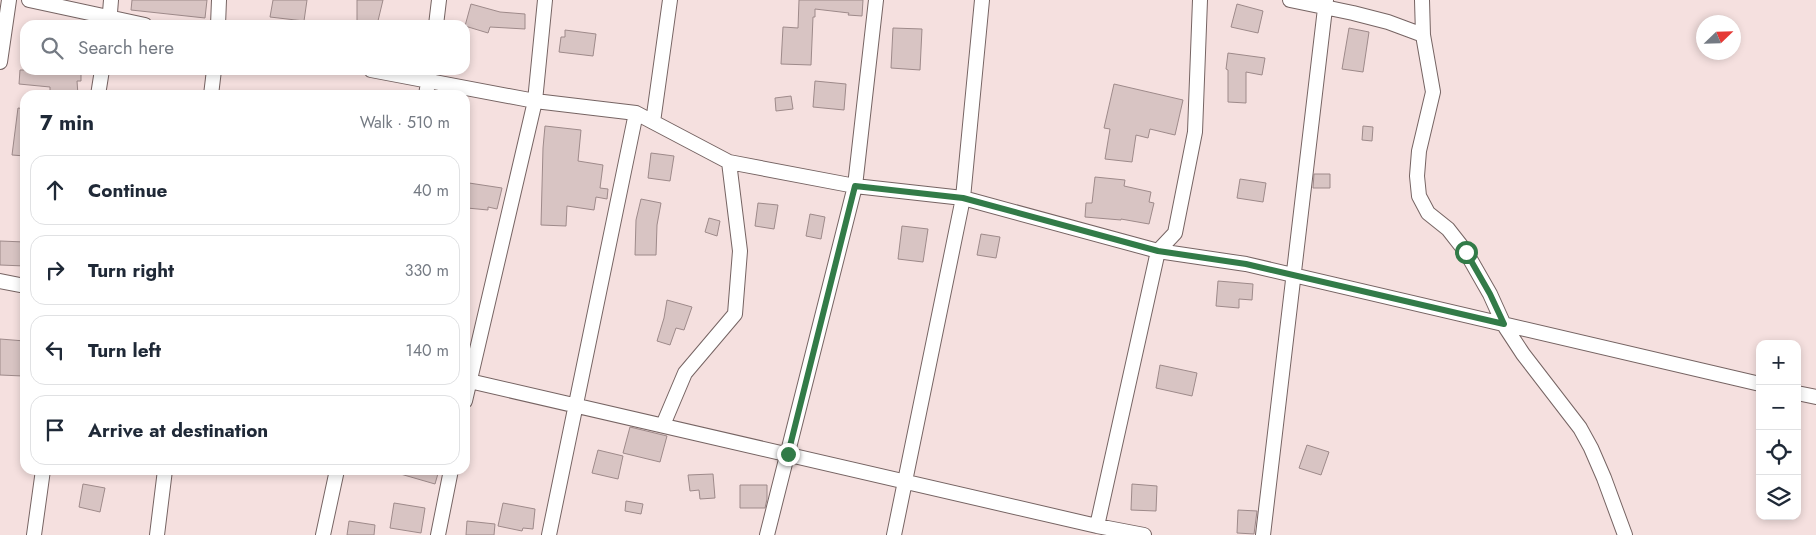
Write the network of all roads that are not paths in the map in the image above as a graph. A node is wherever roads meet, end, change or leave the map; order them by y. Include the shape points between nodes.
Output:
1 (9, 0) edge
2 (28, 0) edge
3 (111, 0) edge
4 (219, 0) edge
5 (440, 0) edge
6 (545, 0) edge
7 (670, 0) edge
8 (876, 0) edge
9 (982, 0) edge
10 (1200, 0) edge
11 (1290, 0) edge
12 (1422, 0) edge
13 (1326, 4) edge
14 (105, 20) edge
15 (109, 20) edge
16 (218, 20) edge
17 (437, 20) edge
18 (1423, 35) junction
19 (0, 62) edge
20 (101, 75) edge
21 (213, 75) edge
22 (395, 75) edge
23 (428, 82) edge
24 (99, 90) edge
25 (212, 90) edge
26 (535, 101) junction
27 (636, 113) junction
28 (653, 122) junction
29 (729, 162) junction
30 (855, 186) junction
31 (963, 198) junction
32 (1158, 251) junction
33 (1294, 274) junction
34 (0, 281) edge
35 (20, 285) edge
36 (1504, 324) junction
37 (470, 369) edge
38 (470, 382) edge
39 (1756, 383) edge
40 (1801, 394) edge
41 (1816, 397) edge
42 (576, 405) junction
43 (663, 425) junction
44 (788, 454) junction
45 (42, 475) edge
46 (164, 475) edge
47 (336, 475) edge
48 (450, 475) edge
49 (905, 481) junction
50 (1097, 526) junction
51 (34, 535) edge
52 (157, 535) edge
53 (323, 535) edge
54 (438, 535) edge
55 (549, 535) edge
56 (767, 535) edge
57 (894, 535) edge
58 (1144, 535) edge
59 (1263, 535) edge
60 (1625, 535) edge

1 - 19 street
2 - 14 street
3 - 15 street
4 - 16 street
5 - 17 street
6 - 26 street
7 - 28 street
8 - 30 street
9 - 31 street
10 - 32 street via 1195,132 1175,233
11 - 13 street
12 - 18 street
13 - 18 street
13 - 33 street
18 - 36 street via 1433,92 1419,151 1419,196 1428,213 1448,228 1466,252
20 - 24 street
21 - 25 street
22 - 23 street
23 - 26 street
26 - 27 street
26 - 37 street
27 - 28 street
27 - 42 street
28 - 29 street
29 - 30 street
29 - 43 street via 740,250 735,314 685,373
30 - 31 street
30 - 44 street
31 - 32 street
31 - 49 street
32 - 33 street
32 - 50 street
33 - 36 street
33 - 59 street
34 - 35 street
36 - 39 street
36 - 60 street via 1592,448
38 - 42 street
40 - 41 street
42 - 43 street
42 - 55 street
43 - 44 street
44 - 49 street
44 - 56 street
45 - 51 street
46 - 52 street
47 - 53 street
48 - 54 street
49 - 50 street
49 - 57 street
50 - 58 street

